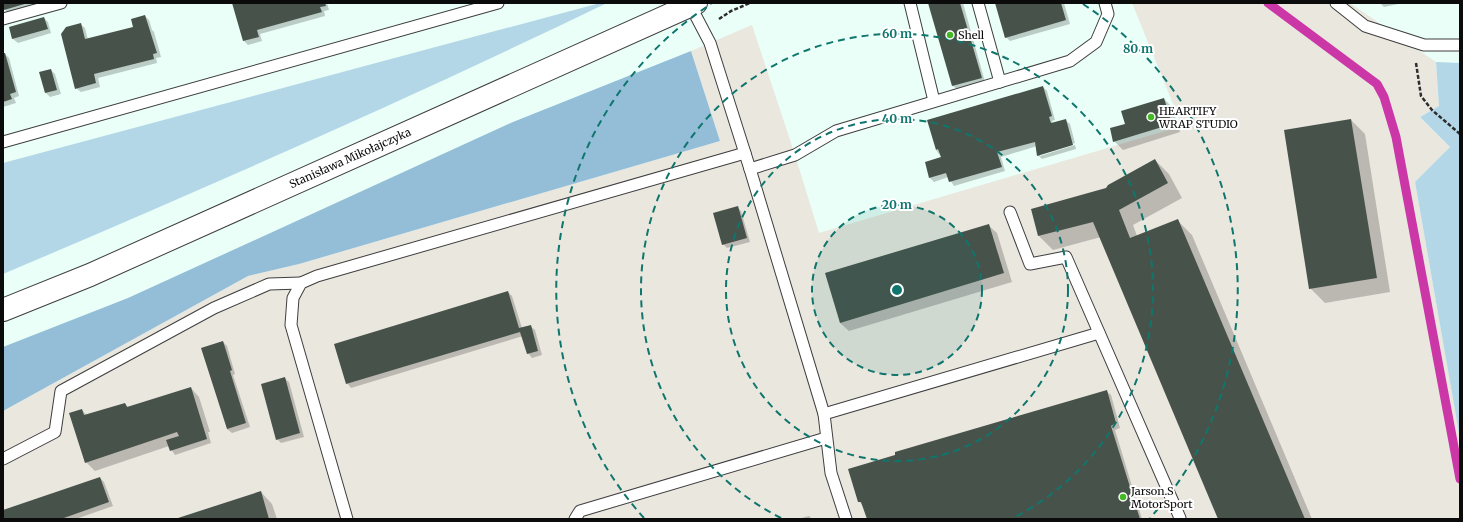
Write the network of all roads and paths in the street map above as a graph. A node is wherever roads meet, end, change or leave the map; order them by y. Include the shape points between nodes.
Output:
1 (61, 3) edge
2 (498, 3) edge
3 (910, 3) edge
4 (978, 3) edge
5 (1105, 3) edge
6 (1336, 3) edge
7 (692, 4) edge
8 (3, 19) edge
9 (1412, 41) junction
10 (1460, 45) edge
11 (1000, 82) junction
12 (934, 101) junction
13 (1460, 134) edge
14 (3, 142) edge
15 (745, 153) junction
16 (750, 169) junction
17 (1010, 212) dead end
18 (301, 283) junction
19 (3, 310) edge
20 (1099, 333) junction
21 (824, 414) junction
22 (826, 438) junction
23 (3, 459) edge
24 (1180, 518) dead end
25 (347, 519) edge
26 (575, 519) edge
27 (846, 519) edge

1 - 8 lane
2 - 14 lane
3 - 12 lane
4 - 11 lane
5 - 11 lane via 1108,14 1096,42 1070,61
6 - 9 lane via 1364,26
7 - 15 lane via 710,43
7 - 19 street, Stanisława Mikołajczyka via 90,275
9 - 10 lane via 1424,45
9 - 13 path via 1421,96 1432,110
11 - 12 lane
12 - 16 lane via 836,131 795,154
15 - 16 lane
15 - 18 lane via 317,276
16 - 21 lane
17 - 20 lane via 1030,264 1066,257
18 - 23 lane via 269,284 214,308 61,392 55,432
18 - 25 lane via 293,298 291,325
20 - 21 lane
20 - 24 lane
21 - 22 lane
22 - 26 lane via 580,511
22 - 27 lane via 831,473

